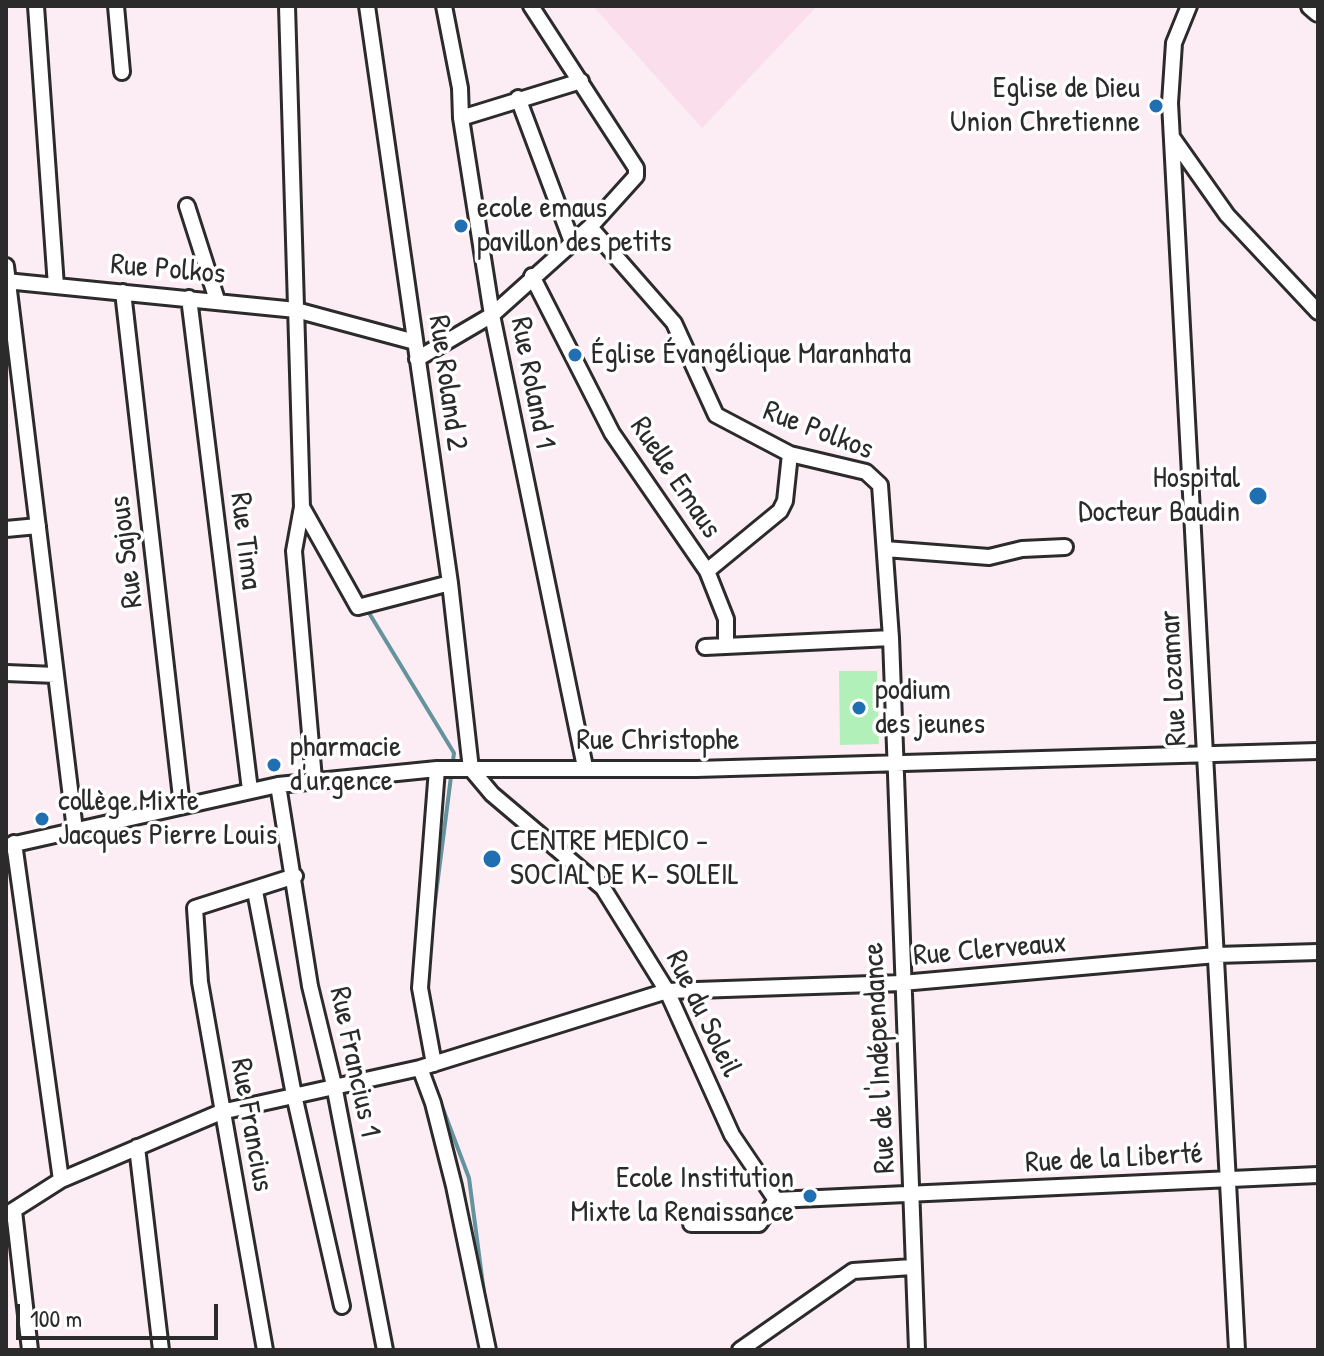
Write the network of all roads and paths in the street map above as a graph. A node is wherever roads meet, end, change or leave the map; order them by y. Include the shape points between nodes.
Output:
1 (36, 6) edge
2 (116, 6) edge
3 (287, 6) edge
4 (367, 6) edge
5 (444, 6) edge
6 (531, 6) edge
7 (1189, 6) edge
8 (1311, 6) edge
9 (1318, 12) edge
10 (122, 72) dead end
11 (581, 81) junction
12 (518, 98) junction
13 (461, 118) junction
14 (1172, 137) junction
15 (187, 206) dead end
16 (590, 227) junction
17 (572, 242) junction
18 (7, 276) edge
19 (532, 276) junction
20 (56, 286) junction
21 (123, 292) junction
22 (189, 298) junction
23 (217, 300) junction
24 (300, 311) junction
25 (1318, 312) edge
26 (492, 315) junction
27 (415, 342) junction
28 (11, 351) edge
29 (417, 359) junction
30 (790, 454) junction
31 (302, 507) junction
32 (38, 526) junction
33 (6, 529) edge
34 (1065, 547) dead end
35 (885, 549) junction
36 (707, 571) junction
37 (450, 583) junction
38 (891, 638) junction
39 (726, 646) junction
40 (705, 647) dead end
41 (6, 673) edge
42 (56, 675) junction
43 (1318, 751) edge
44 (1204, 755) junction
45 (895, 763) junction
46 (585, 767) junction
47 (437, 769) junction
48 (471, 769) junction
49 (314, 779) junction
50 (278, 785) junction
51 (250, 790) junction
52 (182, 806) junction
53 (75, 830) junction
54 (10, 844) edge
55 (295, 876) junction
56 (255, 891) junction
57 (1318, 952) edge
58 (1216, 955) junction
59 (902, 983) junction
60 (667, 991) junction
61 (427, 1066) junction
62 (334, 1085) junction
63 (294, 1095) junction
64 (221, 1112) junction
65 (137, 1147) junction
66 (1318, 1175) edge
67 (1226, 1179) junction
68 (61, 1180) junction
69 (912, 1194) junction
70 (776, 1200) junction
71 (10, 1213) edge
72 (691, 1224) dead end
73 (912, 1267) junction
74 (342, 1306) dead end
75 (30, 1350) edge
76 (161, 1350) edge
77 (265, 1350) edge
78 (385, 1350) edge
79 (488, 1350) edge
80 (740, 1350) edge
81 (917, 1350) edge
82 (1237, 1350) edge

1 - 20 street
2 - 10 street
3 - 24 street
4 - 27 street, Rue Roland 2
5 - 13 street, Rue Roland 1
6 - 11 street
7 - 14 street, Rue Lozamar via 1174,43
8 - 9 main road
11 - 12 street
11 - 16 street via 637,172
12 - 13 street
12 - 17 street
13 - 26 street, Rue Roland 1
14 - 25 street via 1227,215
14 - 44 street, Rue Lozamar
15 - 23 street
16 - 17 street
16 - 30 street, Rue Polkos via 674,323 716,415
17 - 19 street
18 - 20 street, Rue Polkos
18 - 28 street
19 - 26 street
19 - 36 street, Ruelle Emaus via 612,433
20 - 21 street, Rue Polkos
21 - 22 street, Rue Polkos
21 - 52 street, Rue Sajous
22 - 23 street, Rue Polkos
22 - 51 street, Rue Tima
23 - 24 street, Rue Polkos
24 - 27 street, Rue Polkos
24 - 31 street
26 - 29 street
26 - 46 street, Rue Roland 1
27 - 29 street, Rue Roland 2
28 - 32 street
29 - 37 street, Rue Roland 2
30 - 35 street, Rue Polkos via 866,472 880,485
30 - 36 street, Ruelle Emaus via 780,511
31 - 37 street via 358,607
31 - 49 street via 294,551
32 - 33 street
32 - 42 street
34 - 35 street via 989,557
35 - 38 street, Rue Polkos
36 - 39 street via 726,619
37 - 48 street, Rue Roland 2
38 - 39 street
38 - 45 street, Rue Polkos
39 - 40 street
41 - 42 street
42 - 53 street
43 - 44 street, Rue Christophe
44 - 45 street, Rue Christophe
44 - 58 street, Rue Lozamar
45 - 46 street, Rue Christophe
45 - 59 street, Rue de l'Indépendance
46 - 48 street, Rue Christophe
47 - 48 street, Rue Christophe
47 - 49 street, Rue Christophe
47 - 61 street via 420,988
48 - 60 street, Rue du Soleil via 492,794 603,888
49 - 50 street, Rue Christophe
50 - 51 street, Rue Christophe
50 - 55 street, Rue Francius 1
51 - 52 street, Rue Christophe
52 - 53 street, Rue Christophe
53 - 54 street, Rue Christophe
54 - 68 street
55 - 56 street
55 - 62 street, Rue Francius 1 via 310,986
56 - 63 street
56 - 64 street, Rue Francius via 195,908 200,982
57 - 58 street, Rue Clerveaux
58 - 59 street, Rue Clerveaux
58 - 67 street, Rue Lozamar
59 - 60 street, Rue Clerveaux
59 - 69 street, Rue de l'Indépendance
60 - 61 street, Rue Clerveaux
60 - 70 street, Rue du Soleil via 732,1135
61 - 62 street, Rue Clerveaux
61 - 79 street
62 - 63 street, Rue Clerveaux
62 - 78 street, Rue Francius 1
63 - 64 street, Rue Clerveaux
63 - 74 street
64 - 65 street, Rue Clerveaux
64 - 77 street, Rue Francius
65 - 68 street, Rue Clerveaux
65 - 76 street
66 - 67 street, Rue de la Liberté
67 - 69 street, Rue de la Liberté
67 - 82 street, Rue Lozamar
68 - 71 street, Rue Clerveaux
69 - 70 street
69 - 73 street, Rue de l'Indépendance
70 - 72 street via 759,1224
71 - 75 street
73 - 80 street via 853,1271
73 - 81 street, Rue de l'Indépendance

